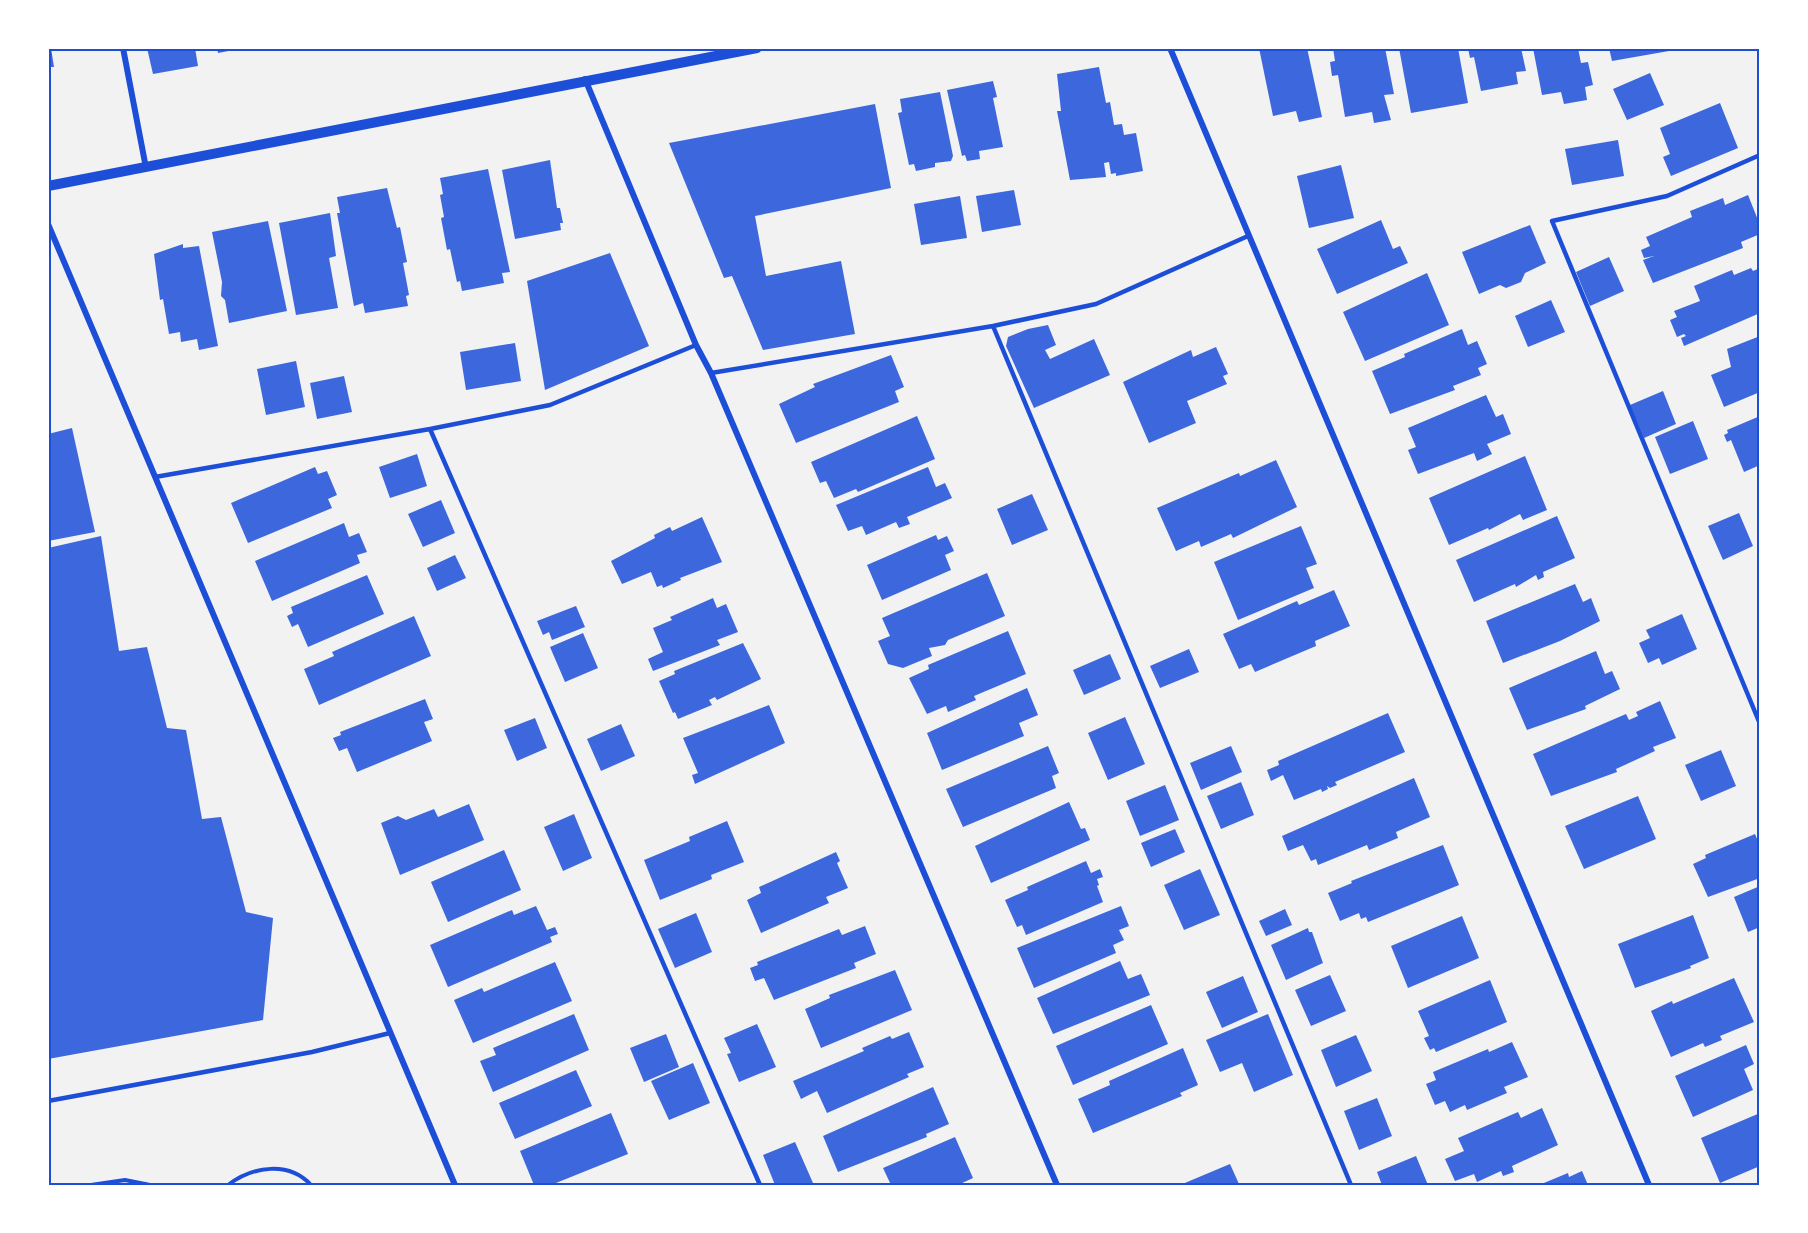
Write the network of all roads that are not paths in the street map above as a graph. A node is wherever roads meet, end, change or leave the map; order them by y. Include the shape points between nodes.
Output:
1 (123, 48) edge
2 (757, 48) edge
3 (1170, 48) edge
4 (585, 79) junction
5 (1760, 155) edge
6 (146, 168) junction
7 (48, 186) edge
8 (48, 224) edge
9 (1248, 236) junction
10 (993, 326) junction
11 (696, 345) junction
12 (711, 373) junction
13 (430, 429) junction
14 (155, 477) junction
15 (1760, 724) edge
16 (390, 1033) junction
17 (48, 1101) edge
18 (455, 1185) edge
19 (760, 1185) edge
20 (1057, 1185) edge
21 (1352, 1185) edge
22 (1649, 1185) edge

1 - 6 street
2 - 4 street
3 - 9 street
4 - 6 street
4 - 11 street
5 - 15 lane via 1667,196 1552,221
6 - 7 street
8 - 14 street
9 - 10 lane via 1096,304
9 - 22 street
10 - 12 lane
10 - 21 lane
11 - 12 street
11 - 13 lane via 550,405
12 - 20 street
13 - 14 lane
13 - 19 lane
14 - 16 street
16 - 17 lane via 312,1052
16 - 18 street

